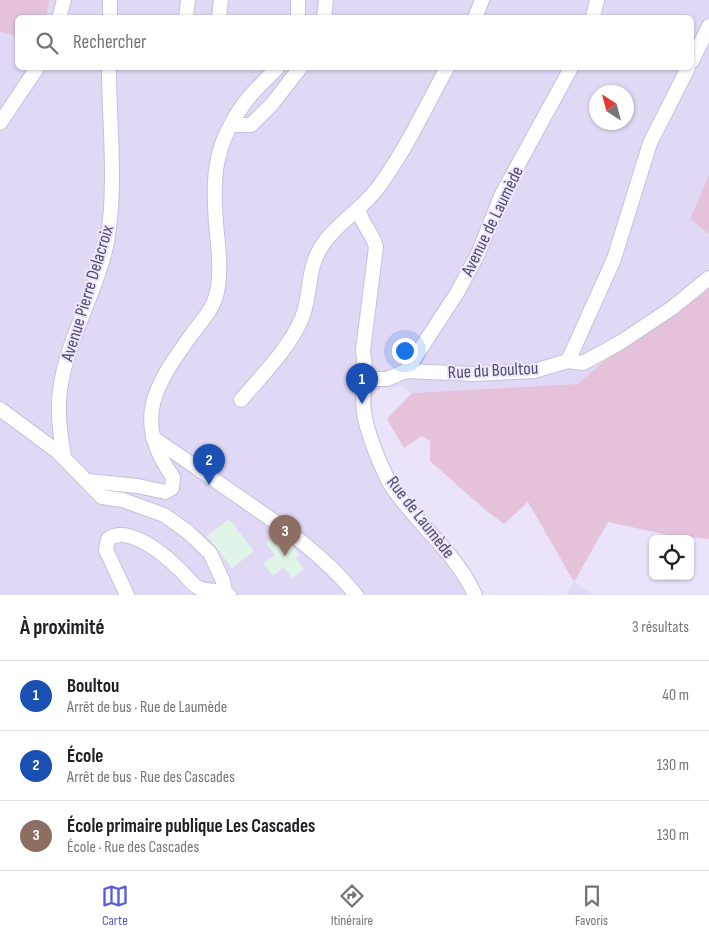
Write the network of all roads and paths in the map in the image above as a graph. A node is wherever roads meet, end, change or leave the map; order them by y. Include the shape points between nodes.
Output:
1 (64, 0) edge
2 (110, 0) edge
3 (188, 0) edge
4 (221, 0) edge
5 (298, 0) edge
6 (326, 0) edge
7 (482, 0) edge
8 (598, 0) edge
9 (60, 15) edge
10 (110, 15) edge
11 (186, 15) edge
12 (219, 15) edge
13 (298, 15) edge
14 (324, 15) edge
15 (475, 15) edge
16 (594, 15) edge
17 (709, 26) edge
18 (694, 57) edge
19 (36, 70) edge
20 (109, 70) edge
21 (275, 70) edge
22 (298, 70) edge
23 (446, 70) edge
24 (570, 70) edge
25 (687, 70) edge
26 (0, 123) edge
27 (231, 125) junction
28 (359, 210) junction
29 (709, 278) edge
30 (568, 361) junction
31 (406, 371) junction
32 (366, 379) junction
33 (241, 400) dead end
34 (0, 409) edge
35 (153, 438) junction
36 (64, 458) junction
37 (87, 480) junction
38 (227, 593) edge
39 (127, 595) edge
40 (356, 595) edge
41 (475, 595) edge

1 - 9 street
2 - 10 street
3 - 11 street
4 - 12 street
5 - 13 street
6 - 14 street
7 - 15 street
8 - 16 street
17 - 18 street
19 - 26 street
20 - 36 street, Avenue Pierre Delacroix via 112,206 106,244 66,361 60,389
21 - 27 street via 246,101
22 - 27 street via 272,104 251,124
23 - 28 street via 388,173
24 - 31 street, Avenue de Laumède via 501,196 478,254
25 - 30 street via 650,143 614,258
27 - 35 street via 216,162 214,192 219,261 215,298 154,393 150,419
28 - 32 street via 376,247 363,350
28 - 33 street via 334,230 320,248 314,260 308,299 292,338
29 - 30 street, Rue du Boultou via 621,342 583,363
30 - 31 street, Rue du Boultou via 534,371 474,374
31 - 32 street, Rue du Boultou via 387,379
32 - 41 street, Rue de Laumède via 362,404 367,429 386,475 408,506 453,557
34 - 36 street via 32,430
35 - 37 street via 161,461 173,477 172,488 165,492
35 - 40 street via 298,540 343,578
36 - 37 street
37 - 38 street via 102,497 123,500 164,516 188,532 210,554
38 - 39 street via 198,587 163,554 121,534 108,539 106,550

